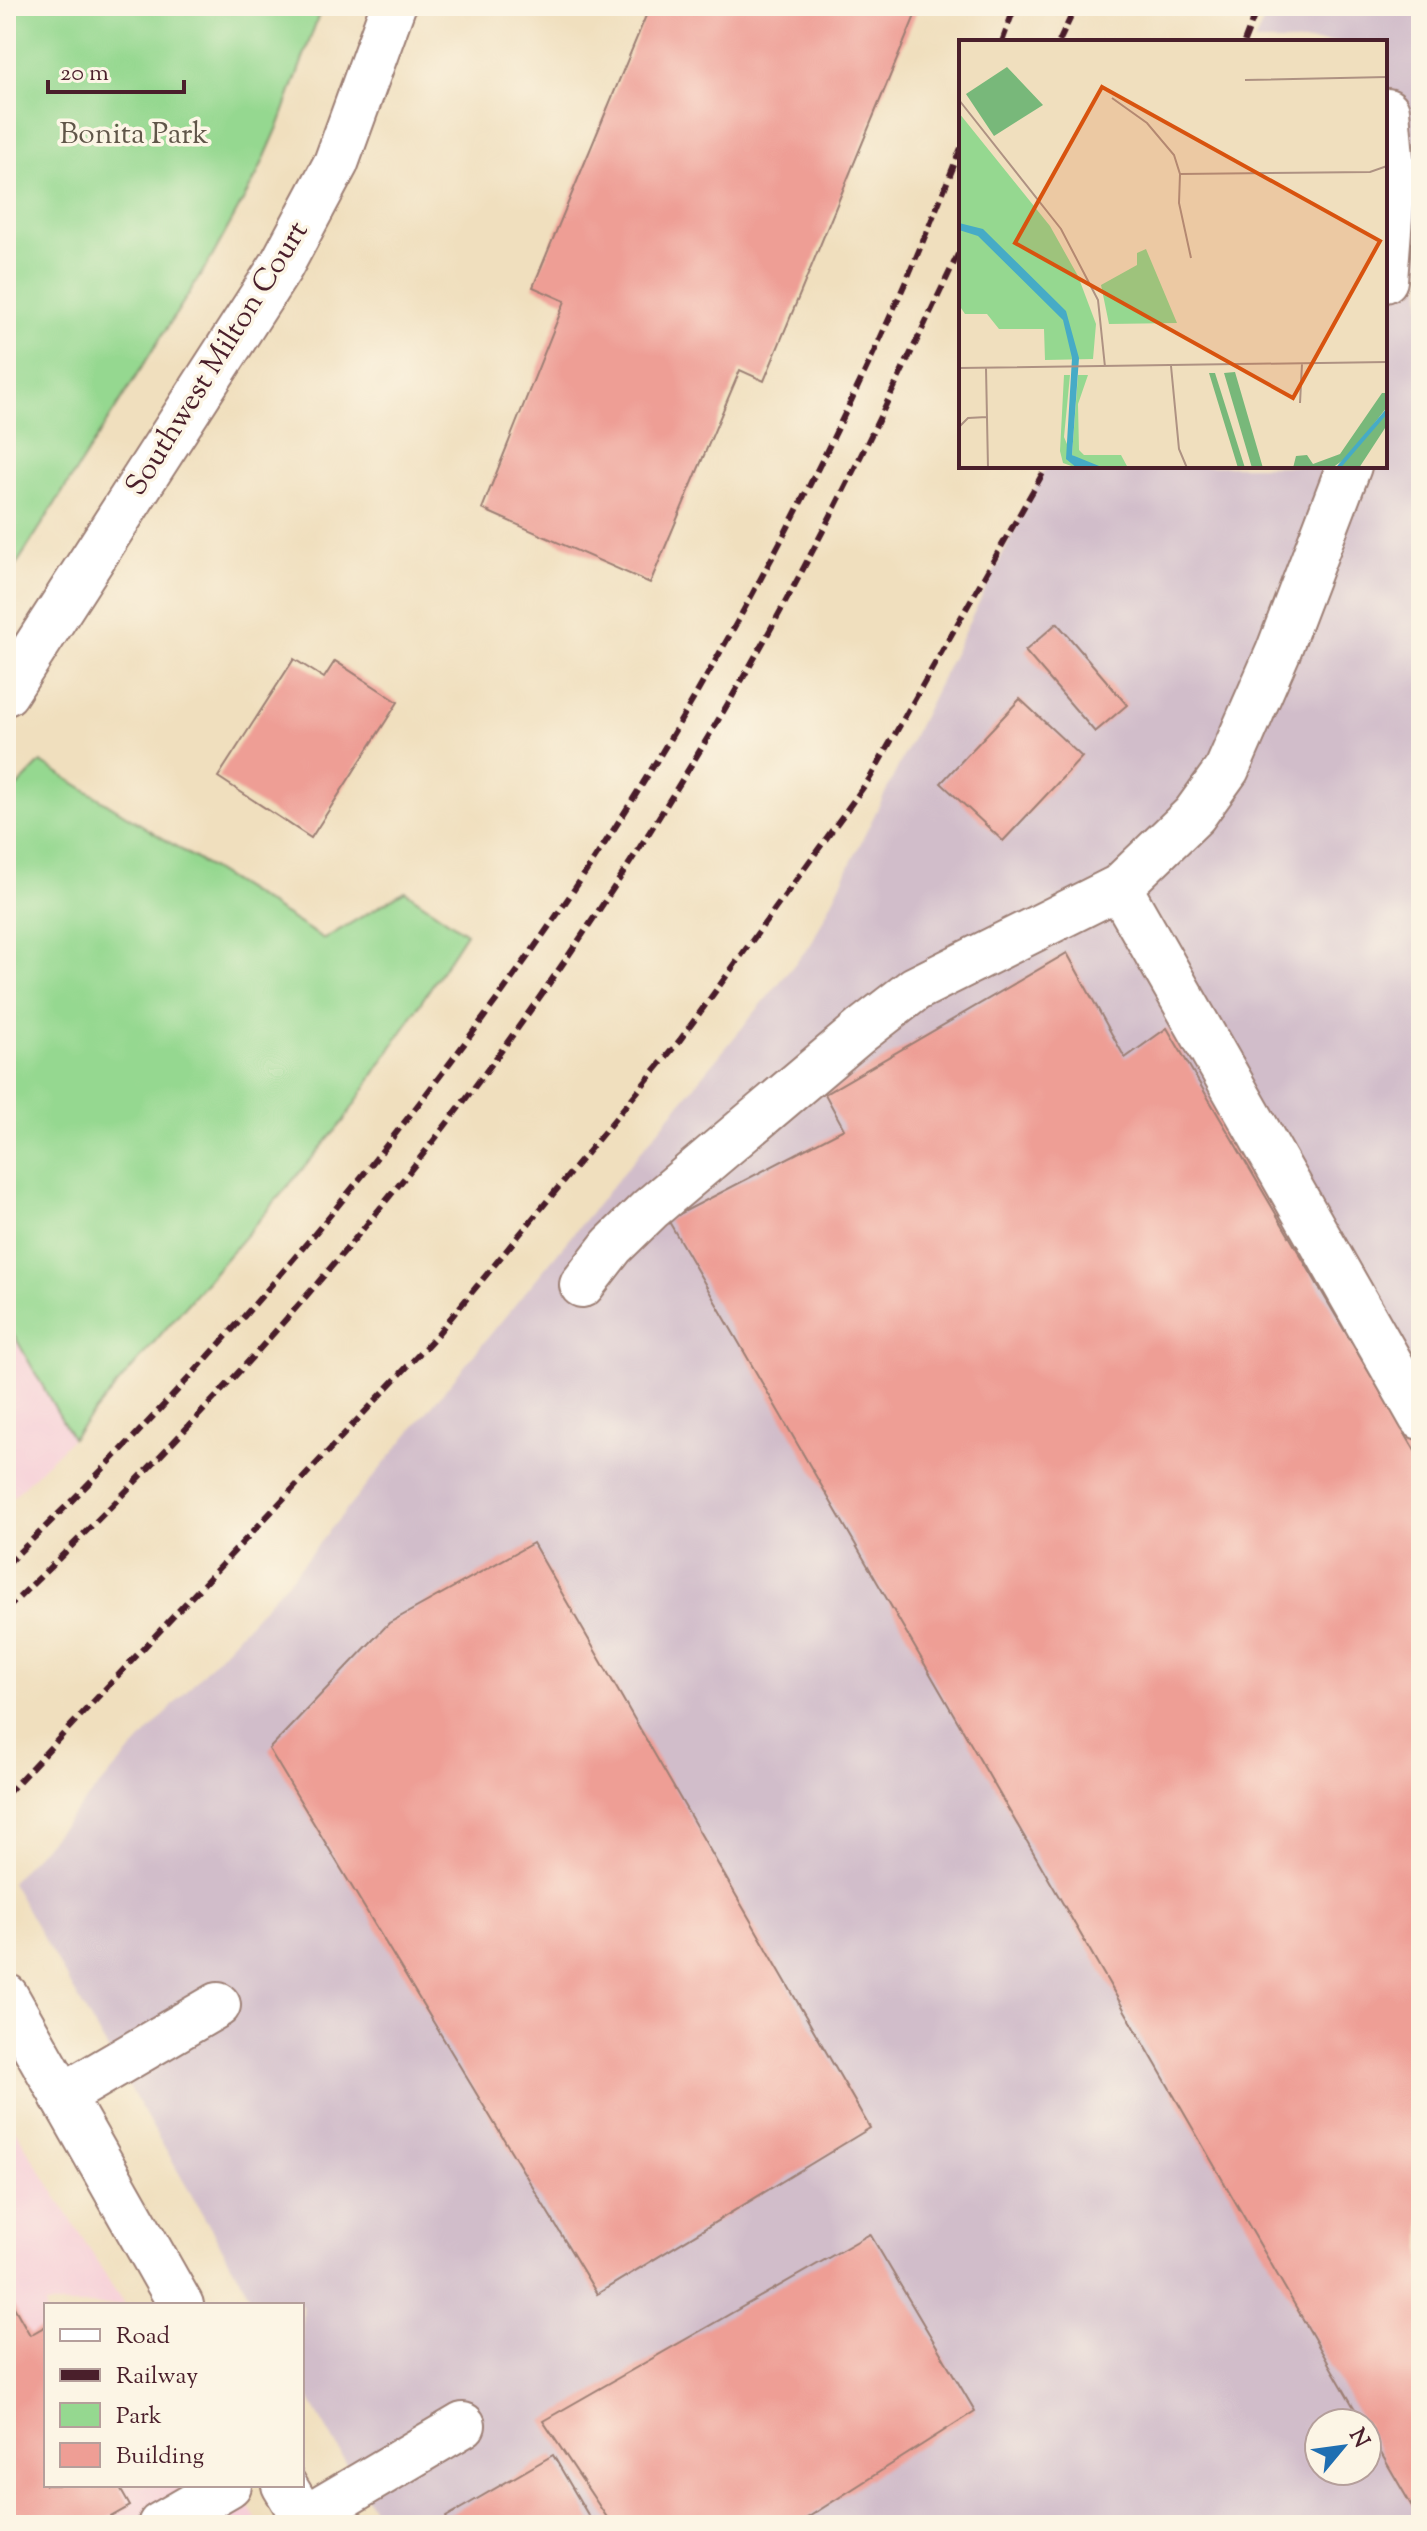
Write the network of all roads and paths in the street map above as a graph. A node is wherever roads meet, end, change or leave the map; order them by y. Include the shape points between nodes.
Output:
1 (393, 6) edge
2 (1387, 111) dead end
3 (1387, 255) edge
4 (1348, 468) edge
5 (6, 693) edge
6 (1119, 887) junction
7 (582, 1285) dead end
8 (1421, 1417) edge
9 (6, 1996) edge
10 (218, 2005) dead end
11 (62, 2096) junction
12 (180, 2303) edge
13 (463, 2425) dead end
14 (226, 2487) edge
15 (298, 2510) edge
16 (160, 2525) edge

1 - 5 street, Southwest Milton Court via 336,163 281,266
2 - 3 street via 1393,180
4 - 6 street via 1227,769 1194,815
6 - 7 street via 915,989 650,1209
6 - 8 street
9 - 11 street
10 - 11 street
11 - 12 street
13 - 15 street
14 - 16 street

